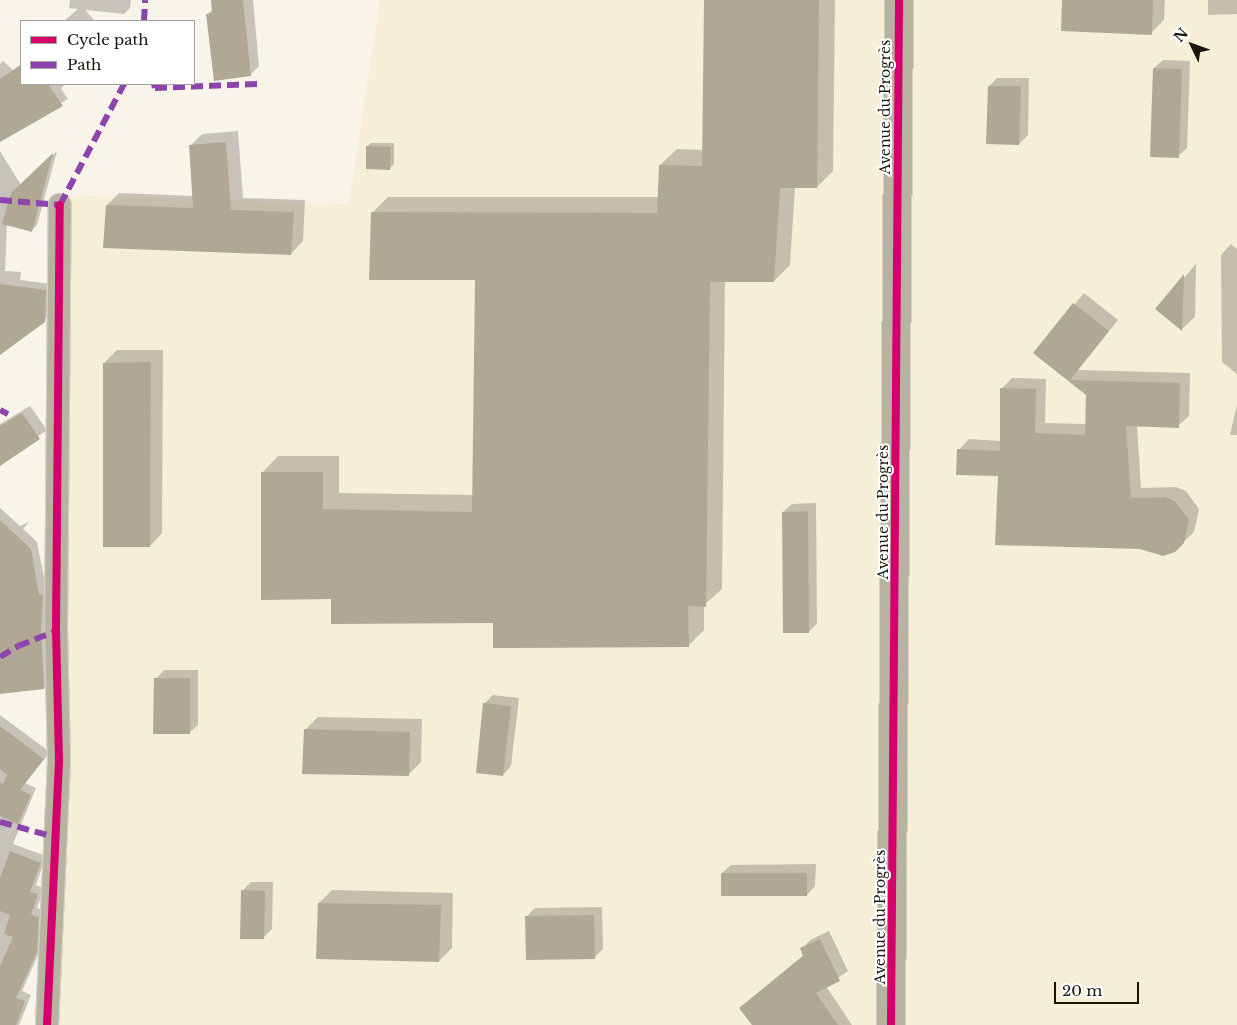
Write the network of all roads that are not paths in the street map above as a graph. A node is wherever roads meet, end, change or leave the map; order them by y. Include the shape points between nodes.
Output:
1 (899, 0) edge
2 (60, 205) dead end
3 (47, 1025) edge
4 (891, 1025) edge

1 - 4 street, Avenue du Progrès
2 - 3 street via 56,631 59,761

